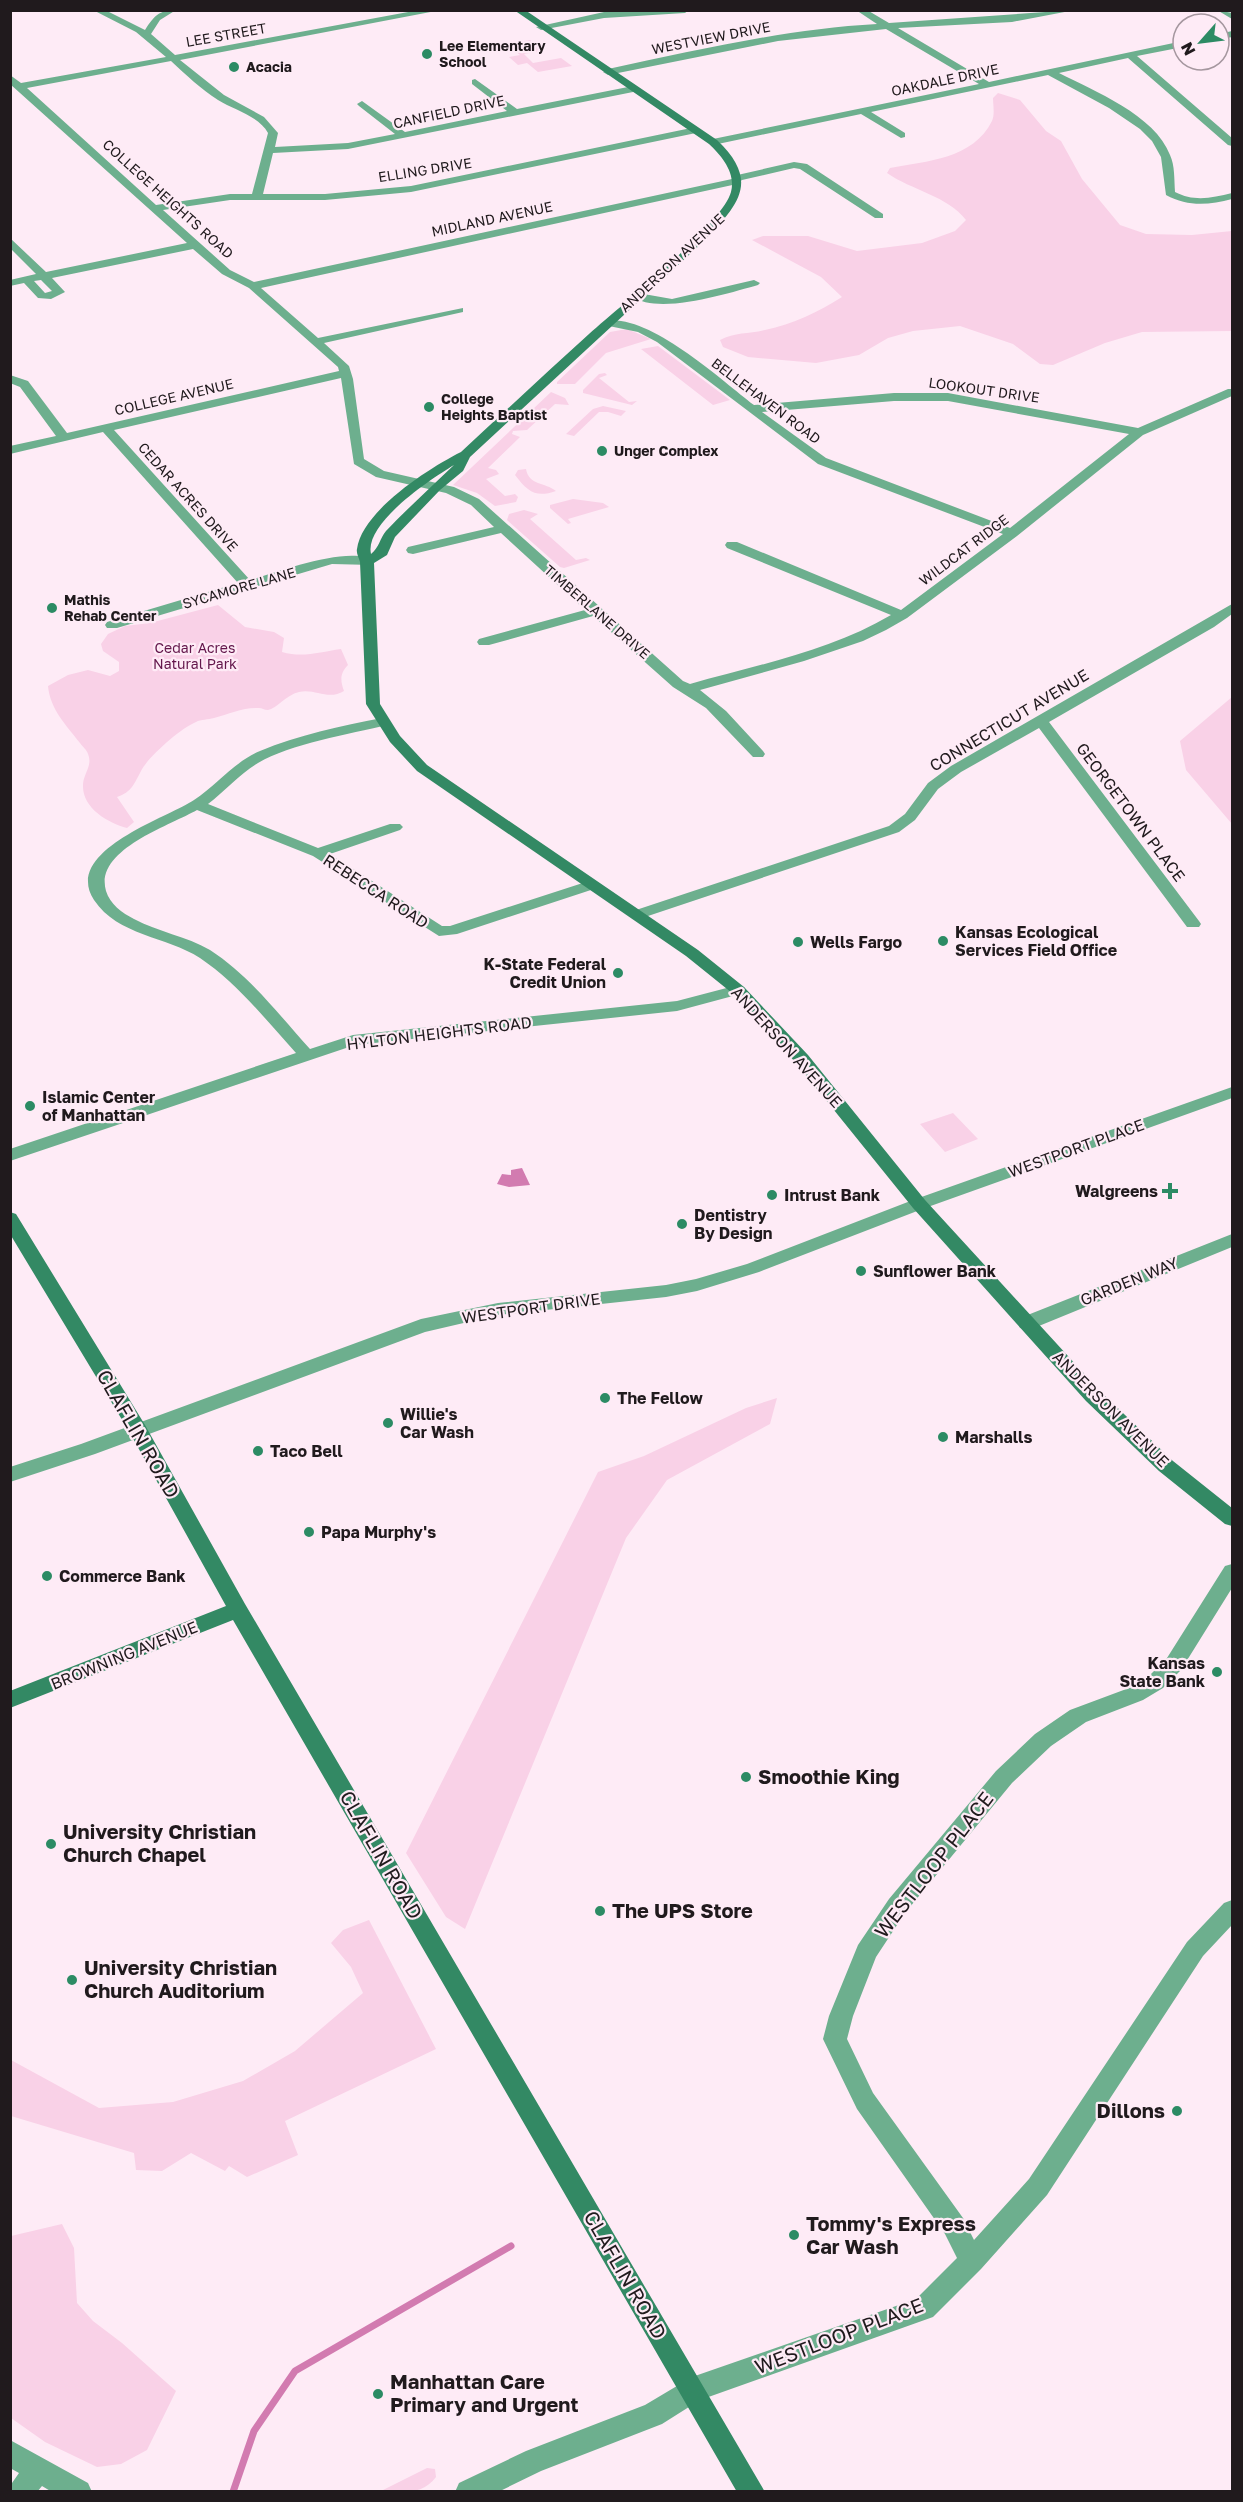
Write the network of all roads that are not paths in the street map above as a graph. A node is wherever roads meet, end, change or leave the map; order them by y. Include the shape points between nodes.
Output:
1 (97, 10) edge
2 (172, 10) edge
3 (437, 10) edge
4 (518, 10) edge
5 (685, 10) edge
6 (860, 10) edge
7 (1071, 10) edge
8 (1221, 10) edge
9 (1233, 16) edge
10 (157, 18) junction
11 (125, 23) junction
12 (541, 27) junction
13 (889, 27) junction
14 (146, 36) junction
15 (1171, 46) edge
16 (1130, 55) junction
17 (173, 58) junction
18 (608, 72) junction
19 (1050, 72) junction
20 (10, 78) edge
21 (475, 82) dead end
22 (988, 85) junction
23 (20, 86) junction
24 (633, 89) junction
25 (362, 104) dead end
26 (864, 111) junction
27 (515, 112) junction
28 (696, 130) junction
29 (403, 135) junction
30 (901, 135) dead end
31 (713, 142) junction
32 (1233, 143) edge
33 (270, 150) junction
34 (737, 179) junction
35 (257, 196) junction
36 (1233, 196) edge
37 (155, 208) junction
38 (879, 216) dead end
39 (10, 241) edge
40 (195, 245) junction
41 (44, 276) junction
42 (27, 280) junction
43 (10, 283) edge
44 (754, 284) dead end
45 (254, 286) junction
46 (638, 296) junction
47 (459, 310) dead end
48 (608, 323) junction
49 (318, 341) junction
50 (345, 373) junction
51 (10, 378) edge
52 (1233, 392) edge
53 (751, 409) junction
54 (106, 428) junction
55 (1139, 432) junction
56 (63, 437) junction
57 (10, 450) edge
58 (465, 455) junction
59 (427, 485) junction
60 (504, 528) junction
61 (1012, 534) junction
62 (732, 545) dead end
63 (413, 550) dead end
64 (367, 562) junction
65 (248, 586) junction
66 (1233, 608) edge
67 (596, 611) junction
68 (902, 615) junction
69 (112, 625) dead end
70 (484, 642) dead end
71 (691, 688) junction
72 (1041, 721) junction
73 (382, 722) junction
74 (758, 754) dead end
75 (197, 805) junction
76 (395, 826) dead end
77 (318, 853) junction
78 (592, 885) junction
79 (636, 915) junction
80 (1193, 924) dead end
81 (738, 990) junction
82 (307, 1055) junction
83 (1232, 1093) edge
84 (10, 1155) edge
85 (919, 1203) junction
86 (10, 1218) edge
87 (1233, 1240) edge
88 (1027, 1323) junction
89 (138, 1430) junction
90 (10, 1475) edge
91 (1233, 1519) edge
92 (1233, 1572) edge
93 (238, 1610) junction
94 (10, 1700) edge
95 (1233, 1910) edge
96 (972, 2261) junction
97 (692, 2390) junction
98 (10, 2453) edge
99 (38, 2468) junction
100 (21, 2492) edge
101 (79, 2492) edge
102 (468, 2492) edge
103 (752, 2492) edge

1 - 11 street
2 - 10 street
3 - 17 street, LEE STREET
4 - 12 main road
5 - 12 street via 604,15
6 - 13 street
7 - 13 street, WESTVIEW DRIVE via 987,23
8 - 9 street
10 - 11 street
10 - 14 street
11 - 14 street
12 - 18 main road
13 - 18 street, WESTVIEW DRIVE via 783,38
13 - 22 street
14 - 17 street
15 - 16 street, OAKDALE DRIVE
16 - 19 street, OAKDALE DRIVE
16 - 32 street
17 - 23 street, LEE STREET
17 - 33 street via 233,105 265,120 273,133
18 - 24 main road
19 - 22 street, OAKDALE DRIVE
19 - 36 street via 1136,120 1156,139 1165,153 1170,194 1194,202
20 - 23 street, COLLEGE HEIGHTS ROAD
21 - 27 street
22 - 26 street, OAKDALE DRIVE
23 - 37 street, COLLEGE HEIGHTS ROAD
24 - 27 street, CANFIELD DRIVE
24 - 28 main road
25 - 29 street
26 - 30 street
26 - 31 street, OAKDALE DRIVE
27 - 29 street, CANFIELD DRIVE
28 - 31 main road
28 - 35 street, ELLING DRIVE via 411,189 325,197
29 - 33 street, CANFIELD DRIVE via 329,148
31 - 34 main road via 731,162
33 - 35 street
34 - 38 street, MIDLAND AVENUE via 803,166
34 - 45 street, MIDLAND AVENUE
34 - 46 main road, ANDERSON AVENUE via 732,202 723,216
35 - 37 street, ELLING DRIVE
37 - 40 street, COLLEGE HEIGHTS ROAD
39 - 41 street
40 - 41 street
40 - 45 street, COLLEGE HEIGHTS ROAD via 226,272
41 - 42 street
41 - 42 street via 57,294 42,296
42 - 43 street
44 - 46 street via 672,302
45 - 49 street, COLLEGE HEIGHTS ROAD
46 - 48 main road, ANDERSON AVENUE
47 - 49 street
48 - 53 street, BELLEHAVEN ROAD via 641,329 661,340
48 - 58 main road, ANDERSON AVENUE
49 - 50 street, COLLEGE HEIGHTS ROAD
50 - 54 street, COLLEGE AVENUE
50 - 59 street, COLLEGE HEIGHTS ROAD via 358,461 380,474
51 - 56 street via 24,384
52 - 55 street, WILDCAT RIDGE
53 - 55 street, LOOKOUT DRIVE via 948,397
53 - 61 street, BELLEHAVEN ROAD via 822,461
54 - 56 street, COLLEGE AVENUE
54 - 65 street, CEDAR ACRES DRIVE
55 - 61 street, WILDCAT RIDGE
56 - 57 street, COLLEGE AVENUE
58 - 59 main road, ANDERSON AVENUE via 443,465
58 - 59 main road, ANDERSON AVENUE via 459,468
59 - 60 street, TIMBERLANE DRIVE via 475,502
59 - 64 main road, ANDERSON AVENUE via 389,536 382,552
59 - 64 main road, ANDERSON AVENUE via 393,505 369,533 363,550
60 - 63 street
60 - 67 street, TIMBERLANE DRIVE
61 - 68 street, WILDCAT RIDGE
62 - 68 street
64 - 65 street, SYCAMORE LANE via 331,560
64 - 73 main road, ANDERSON AVENUE via 371,689
65 - 69 street, SYCAMORE LANE
66 - 72 street, CONNECTICUT AVENUE
67 - 70 street
67 - 71 street, TIMBERLANE DRIVE via 678,684
68 - 71 street, WILDCAT RIDGE via 858,638
71 - 74 street, TIMBERLANE DRIVE
72 - 79 street, CONNECTICUT AVENUE via 956,769 933,786 910,817 894,829
72 - 80 street, GEORGETOWN PLACE
73 - 75 street via 338,731 254,759
73 - 78 main road, ANDERSON AVENUE via 422,768
75 - 77 street, REBECCA ROAD
75 - 82 street via 142,833 101,861 96,875 101,898 111,910 138,927 191,946 217,962
76 - 77 street
77 - 78 street, REBECCA ROAD via 439,931 451,931
78 - 79 main road, ANDERSON AVENUE
79 - 81 main road, ANDERSON AVENUE
81 - 82 street, HYLTON HEIGHTS ROAD via 677,1006 353,1040
81 - 85 main road, ANDERSON AVENUE via 802,1059
82 - 84 street, HYLTON HEIGHTS ROAD
83 - 85 street, WESTPORT PLACE
85 - 88 main road, ANDERSON AVENUE
85 - 89 street, WESTPORT DRIVE via 753,1268 697,1284 666,1291 498,1309 421,1326
86 - 89 main road, CLAFLIN ROAD
87 - 88 street, GARDEN WAY
88 - 91 main road, ANDERSON AVENUE via 1128,1432
89 - 90 street, WESTPORT DRIVE
89 - 93 main road, CLAFLIN ROAD
92 - 96 street, WESTLOOP PLACE via 1174,1664 1156,1682 1136,1694 1078,1716 1043,1740 1004,1777 897,1906 866,1952 841,2016 835,2039 865,2101 954,2226
93 - 94 main road, BROWNING AVENUE
93 - 97 main road, CLAFLIN ROAD
95 - 96 street, WESTLOOP PLACE via 1195,1948 1038,2187
96 - 97 street, WESTLOOP PLACE via 924,2308
97 - 102 street, WESTLOOP PLACE via 653,2415 535,2460
97 - 103 main road, CLAFLIN ROAD
98 - 99 street
99 - 100 street
99 - 101 street

